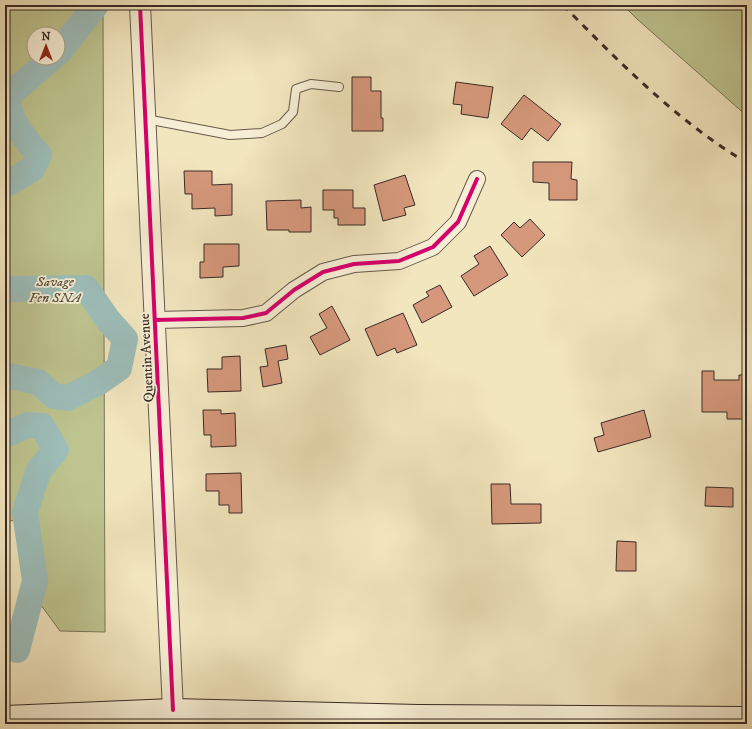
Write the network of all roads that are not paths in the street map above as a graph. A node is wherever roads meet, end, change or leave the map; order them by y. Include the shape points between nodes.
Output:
1 (140, 5) edge
2 (339, 87) dead end
3 (146, 120) junction
4 (477, 179) dead end
5 (155, 320) junction
6 (173, 710) junction
7 (5, 717) edge
8 (747, 718) edge
9 (340, 719) edge

1 - 3 street, Quentin Avenue
2 - 3 lane via 311,84 296,89 293,112 282,124 262,133 230,135
3 - 5 street, Quentin Avenue
4 - 5 street via 458,222 434,247 399,261 354,264 323,272 294,290 266,313 243,318
5 - 6 street, Quentin Avenue
6 - 7 main road
6 - 9 main road
8 - 9 main road

